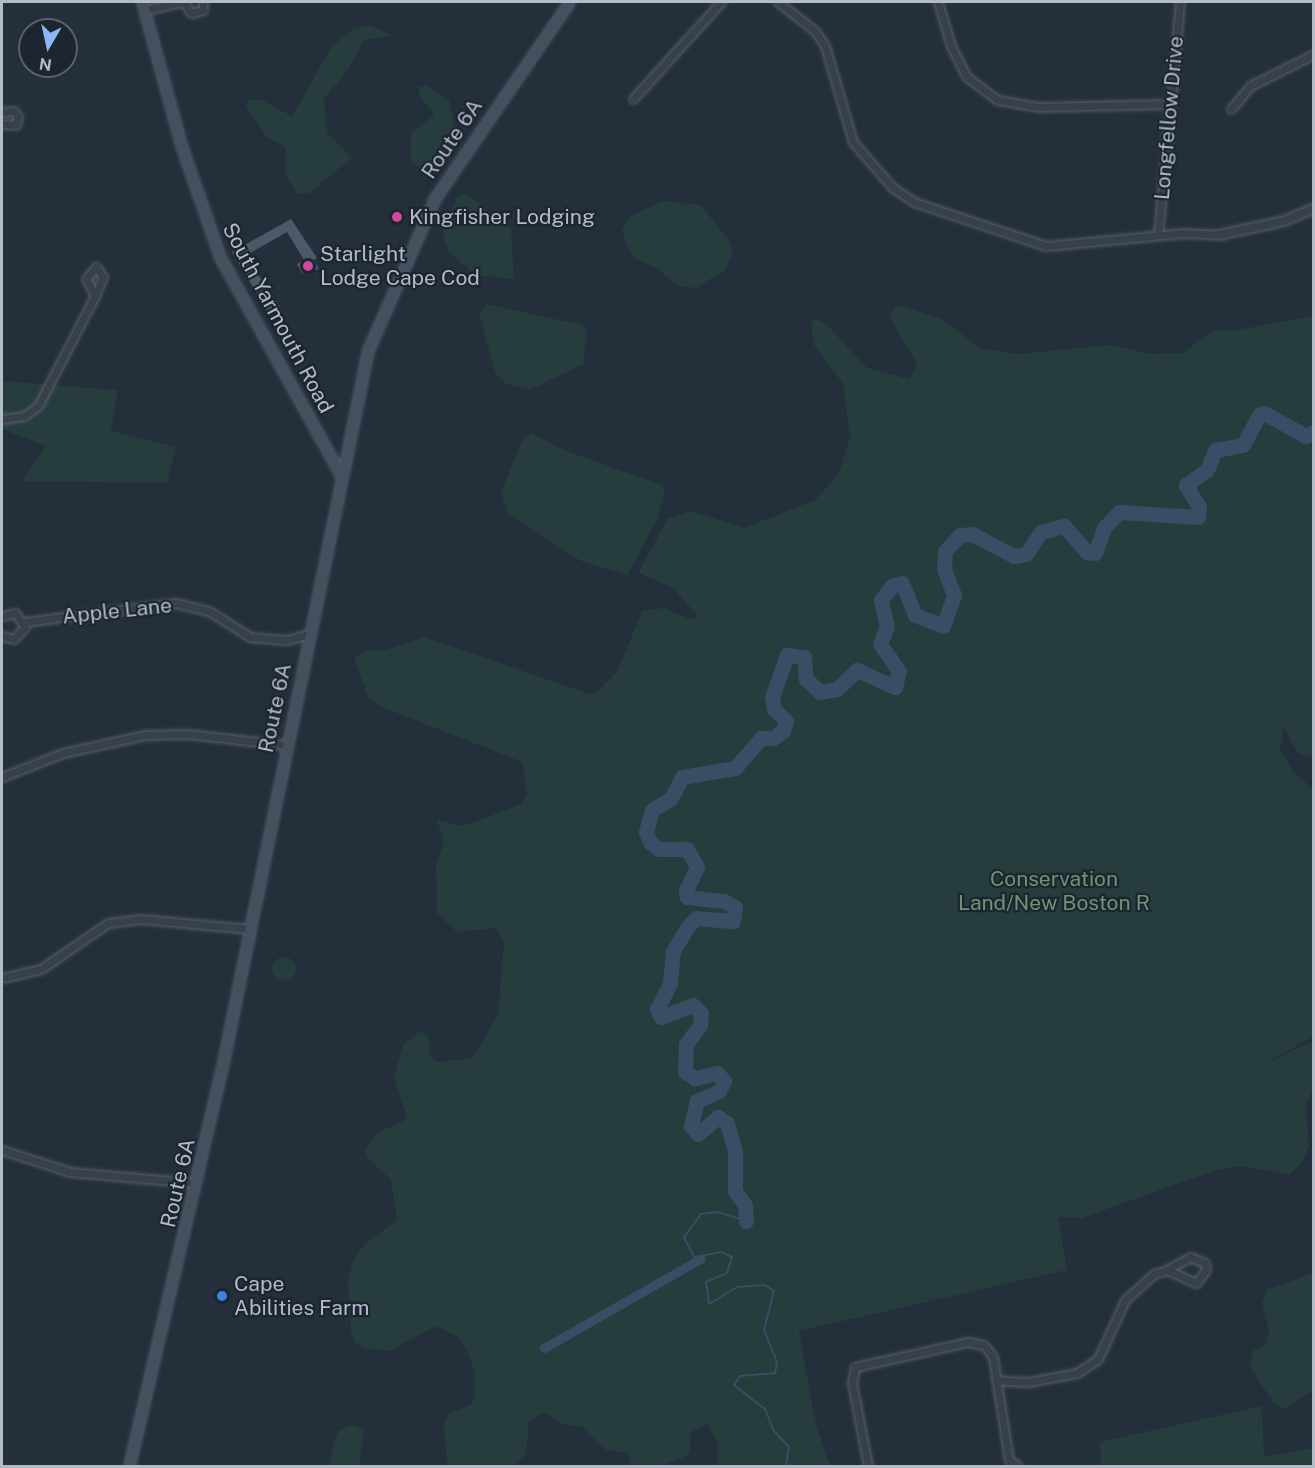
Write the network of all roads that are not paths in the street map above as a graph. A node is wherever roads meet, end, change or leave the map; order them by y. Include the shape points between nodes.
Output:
1 (183, 2) edge
2 (203, 2) edge
3 (569, 2) edge
4 (721, 2) edge
5 (778, 2) edge
6 (938, 2) edge
7 (1180, 2) edge
8 (143, 6) edge
9 (1314, 54) edge
10 (633, 99) dead end
11 (1168, 104) junction
12 (1231, 109) dead end
13 (2, 112) edge
14 (2, 124) edge
15 (1314, 208) edge
16 (1219, 235) joint
17 (1158, 236) junction
18 (95, 296) dead end
19 (2, 419) edge
20 (341, 475) junction
21 (2, 616) edge
22 (24, 622) junction
23 (309, 634) junction
24 (2, 636) edge
25 (285, 745) junction
26 (2, 777) edge
27 (249, 929) junction
28 (2, 978) edge
29 (2, 1150) edge
30 (197, 1183) junction
31 (1167, 1269) junction
32 (996, 1380) junction
33 (1006, 1463) edge
34 (129, 1467) edge
35 (868, 1467) edge
36 (1018, 1467) edge

1 - 2 street via 190,13 202,10
1 - 8 street
3 - 20 main road, Route 6A via 447,177 418,230 368,350
4 - 10 street
5 - 17 street via 815,32 825,46 853,142 892,186 914,202 1046,246
6 - 11 street via 951,46 967,77 998,99 1038,107
7 - 11 street, Longfellow Drive
8 - 20 main road, South Yarmouth Road via 181,145 220,257
9 - 12 street via 1250,86
11 - 17 street, Longfellow Drive
13 - 14 street via 14,111 18,117 16,125
15 - 16 street via 1284,221
16 - 17 street
18 - 19 street via 38,406 24,416
20 - 23 main road, Route 6A
21 - 22 street, Apple Lane via 15,613
22 - 23 street, Apple Lane via 176,603 209,611 250,637 287,640
22 - 24 street via 18,638
23 - 25 main road, Route 6A
25 - 26 street via 188,734 145,735 63,753
25 - 27 main road, Route 6A
27 - 28 street via 141,919 108,923 94,928 56,961
27 - 30 main road, Route 6A
29 - 30 street via 70,1172
30 - 34 main road, Route 6A
31 - 31 street via 1190,1257 1205,1263 1206,1270 1196,1283
31 - 32 street via 1154,1274 1125,1300 1103,1352 1083,1370 1036,1381
32 - 33 street
32 - 35 street via 993,1357 975,1342 863,1364 851,1375
33 - 36 street

